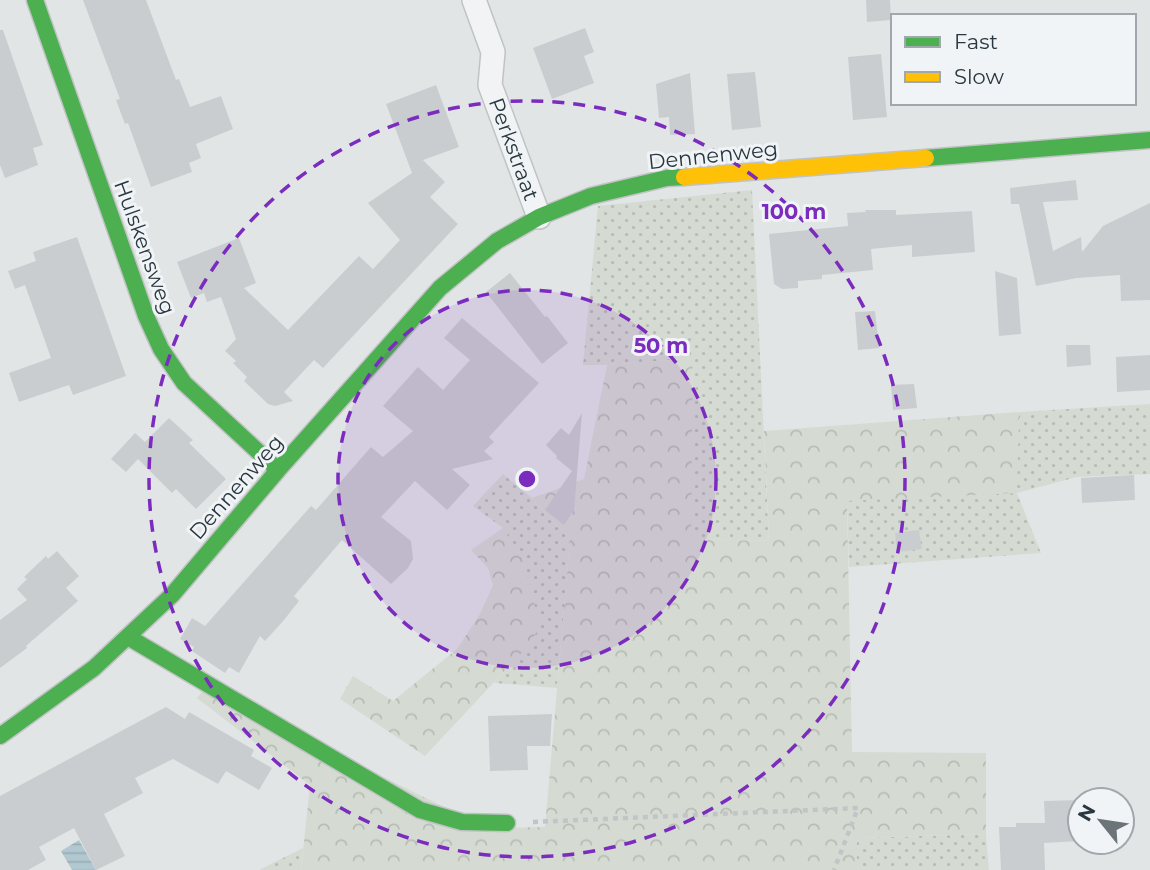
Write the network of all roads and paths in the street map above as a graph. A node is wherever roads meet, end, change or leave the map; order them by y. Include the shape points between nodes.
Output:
1 (34, 0) edge
2 (474, 0) edge
3 (1150, 140) edge
4 (539, 217) junction
5 (278, 470) junction
6 (128, 637) junction
7 (0, 736) edge
8 (507, 823) joint
9 (834, 870) edge

1 - 5 street, Hulskensweg via 161,349 184,383
2 - 4 street, Perkstraat via 493,52 490,85
3 - 4 street, Dennenweg via 667,178 592,196
4 - 5 street, Dennenweg via 496,242 440,288
5 - 6 street, Dennenweg via 172,594
6 - 7 street, Dennenweg via 94,668
6 - 8 street via 420,810 447,821
8 - 9 path via 858,808

